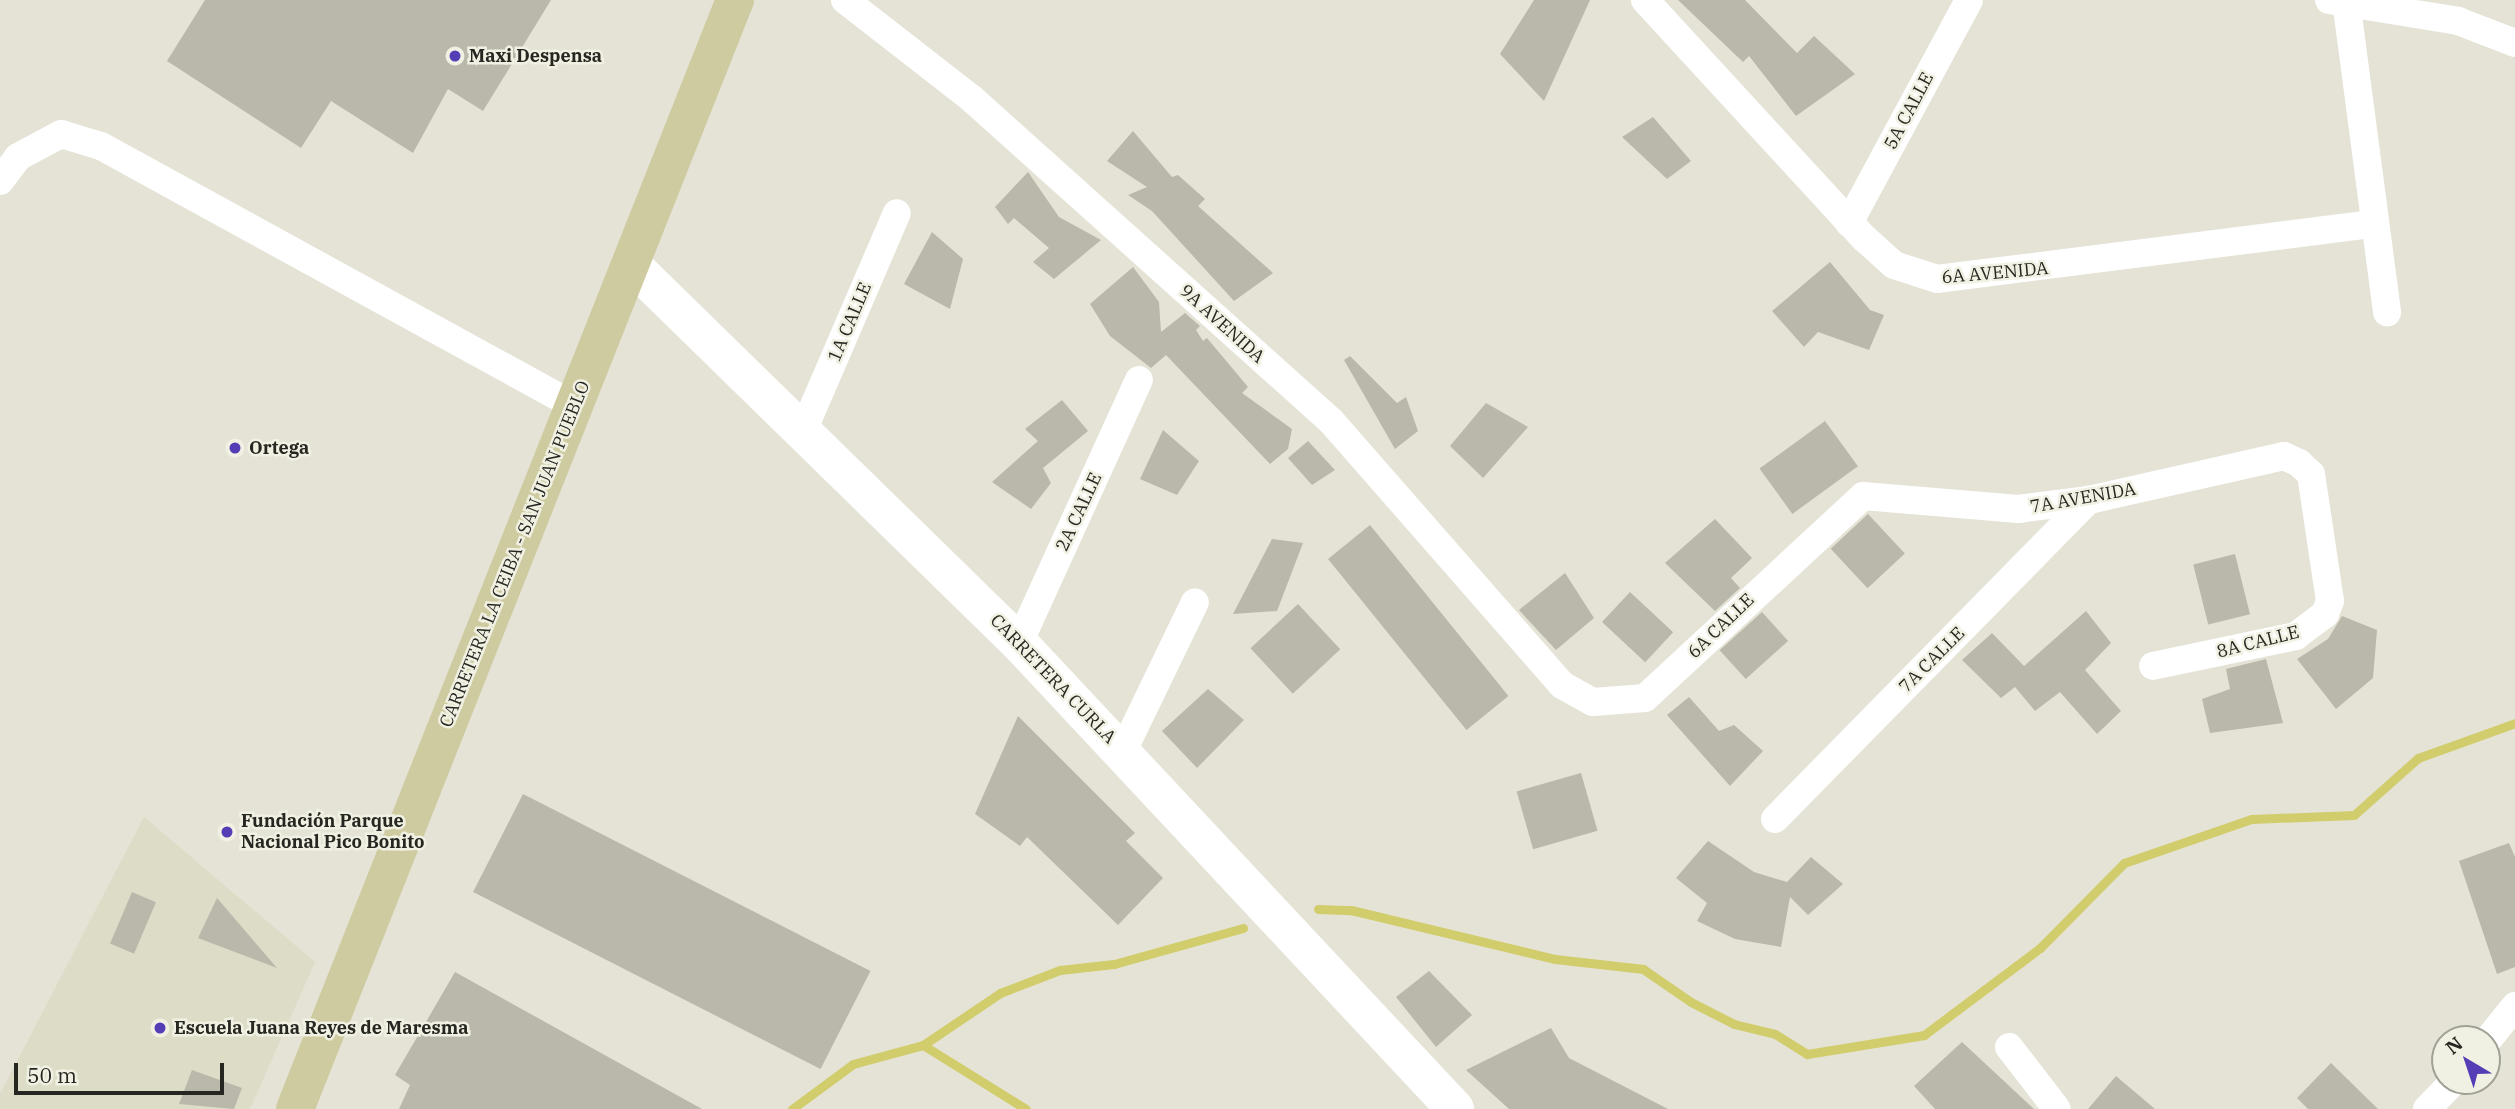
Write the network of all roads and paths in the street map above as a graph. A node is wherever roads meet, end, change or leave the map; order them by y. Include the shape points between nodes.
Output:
1 (735, 0) edge
2 (845, 0) edge
3 (1645, 0) edge
4 (1969, 0) edge
5 (2338, 4) edge
6 (2515, 43) edge
7 (0, 181) edge
8 (897, 213) dead end
9 (1849, 223) junction
10 (2375, 223) junction
11 (634, 267) junction
12 (2387, 312) dead end
13 (1139, 380) dead end
14 (573, 405) junction
15 (803, 431) junction
16 (2299, 463) joint
17 (1863, 496) joint
18 (2089, 500) junction
19 (1195, 602) dead end
20 (1019, 643) junction
21 (2153, 666) dead end
22 (1562, 685) joint
23 (1123, 751) junction
24 (1775, 819) dead end
25 (2515, 1006) edge
26 (2500, 1025) edge
27 (2009, 1047) dead end
28 (2440, 1095) edge
29 (295, 1109) edge
30 (1455, 1109) edge
31 (2057, 1109) edge
32 (2427, 1109) edge

1 - 11 main road, CARRETERA LA CEIBA - SAN JUAN PUEBLO
2 - 22 street, 9A AVENIDA via 971,98 1331,421
3 - 9 street, 6A AVENIDA
4 - 9 street, 5A CALLE
5 - 6 street via 2400,8
5 - 10 street
7 - 14 street via 18,157 61,134 101,146
8 - 15 street, 1A CALLE
9 - 10 street, 6A AVENIDA via 1894,264 1937,279
10 - 12 street
11 - 14 main road, CARRETERA LA CEIBA - SAN JUAN PUEBLO
11 - 15 main road, CARRETERA CURLA
13 - 20 street, 2A CALLE
14 - 29 main road, CARRETERA LA CEIBA - SAN JUAN PUEBLO
15 - 20 main road, CARRETERA CURLA
16 - 18 street, 7A AVENIDA via 2284,456
16 - 21 street, 8A CALLE via 2311,474 2330,601 2325,614 2296,636
17 - 18 street, 7A AVENIDA via 2018,509
17 - 22 street, 6A CALLE via 1645,698 1593,702
18 - 24 street, 7A CALLE
19 - 23 street
20 - 23 main road, CARRETERA CURLA
23 - 30 main road, CARRETERA CURLA
25 - 26 street
27 - 31 street
28 - 32 street

